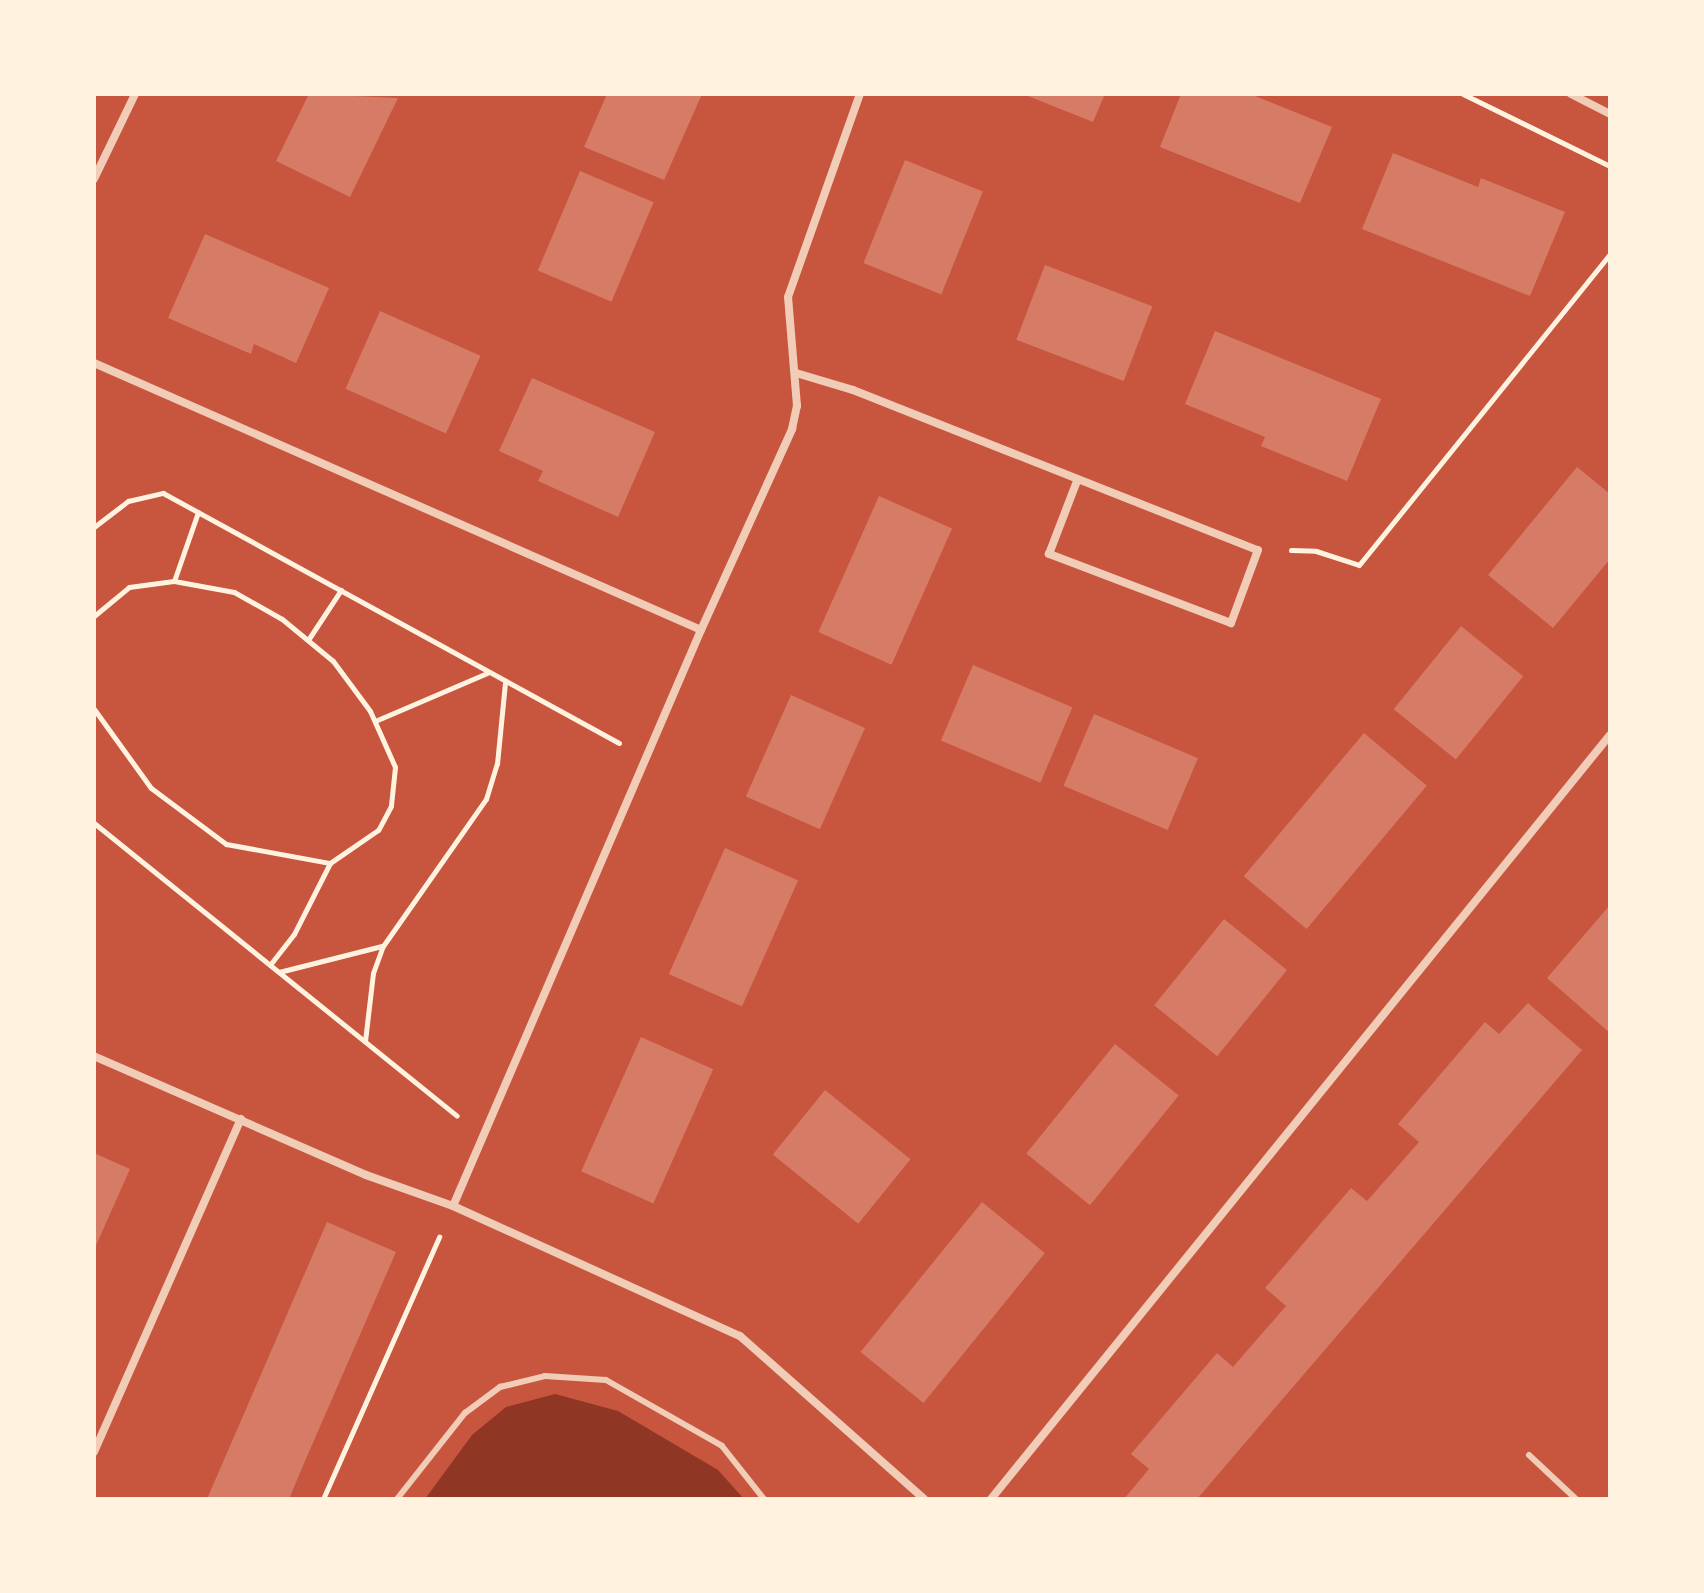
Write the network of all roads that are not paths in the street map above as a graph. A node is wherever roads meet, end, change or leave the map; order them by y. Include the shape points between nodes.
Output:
1 (135, 94) edge
2 (860, 94) edge
3 (1571, 94) edge
4 (1610, 114) edge
5 (94, 179) edge
6 (94, 363) edge
7 (796, 373) junction
8 (1077, 481) junction
9 (701, 630) junction
10 (1610, 735) edge
11 (94, 1056) edge
12 (241, 1119) junction
13 (453, 1206) junction
14 (94, 1452) edge
15 (1529, 1455) dead end
16 (397, 1499) edge
17 (764, 1499) edge
18 (924, 1499) edge
19 (991, 1499) edge
20 (1576, 1499) edge

1 - 5 street
2 - 7 street via 788,297
3 - 4 street
6 - 9 street
7 - 8 street via 853,390
7 - 9 street via 792,429
8 - 8 street via 1258,550 1231,623 1049,554
9 - 13 street
10 - 19 street
11 - 12 street
12 - 13 street via 366,1175
12 - 14 street
13 - 18 street via 740,1336
15 - 20 lane
16 - 17 lane via 465,1413 500,1387 545,1376 606,1380 722,1446

